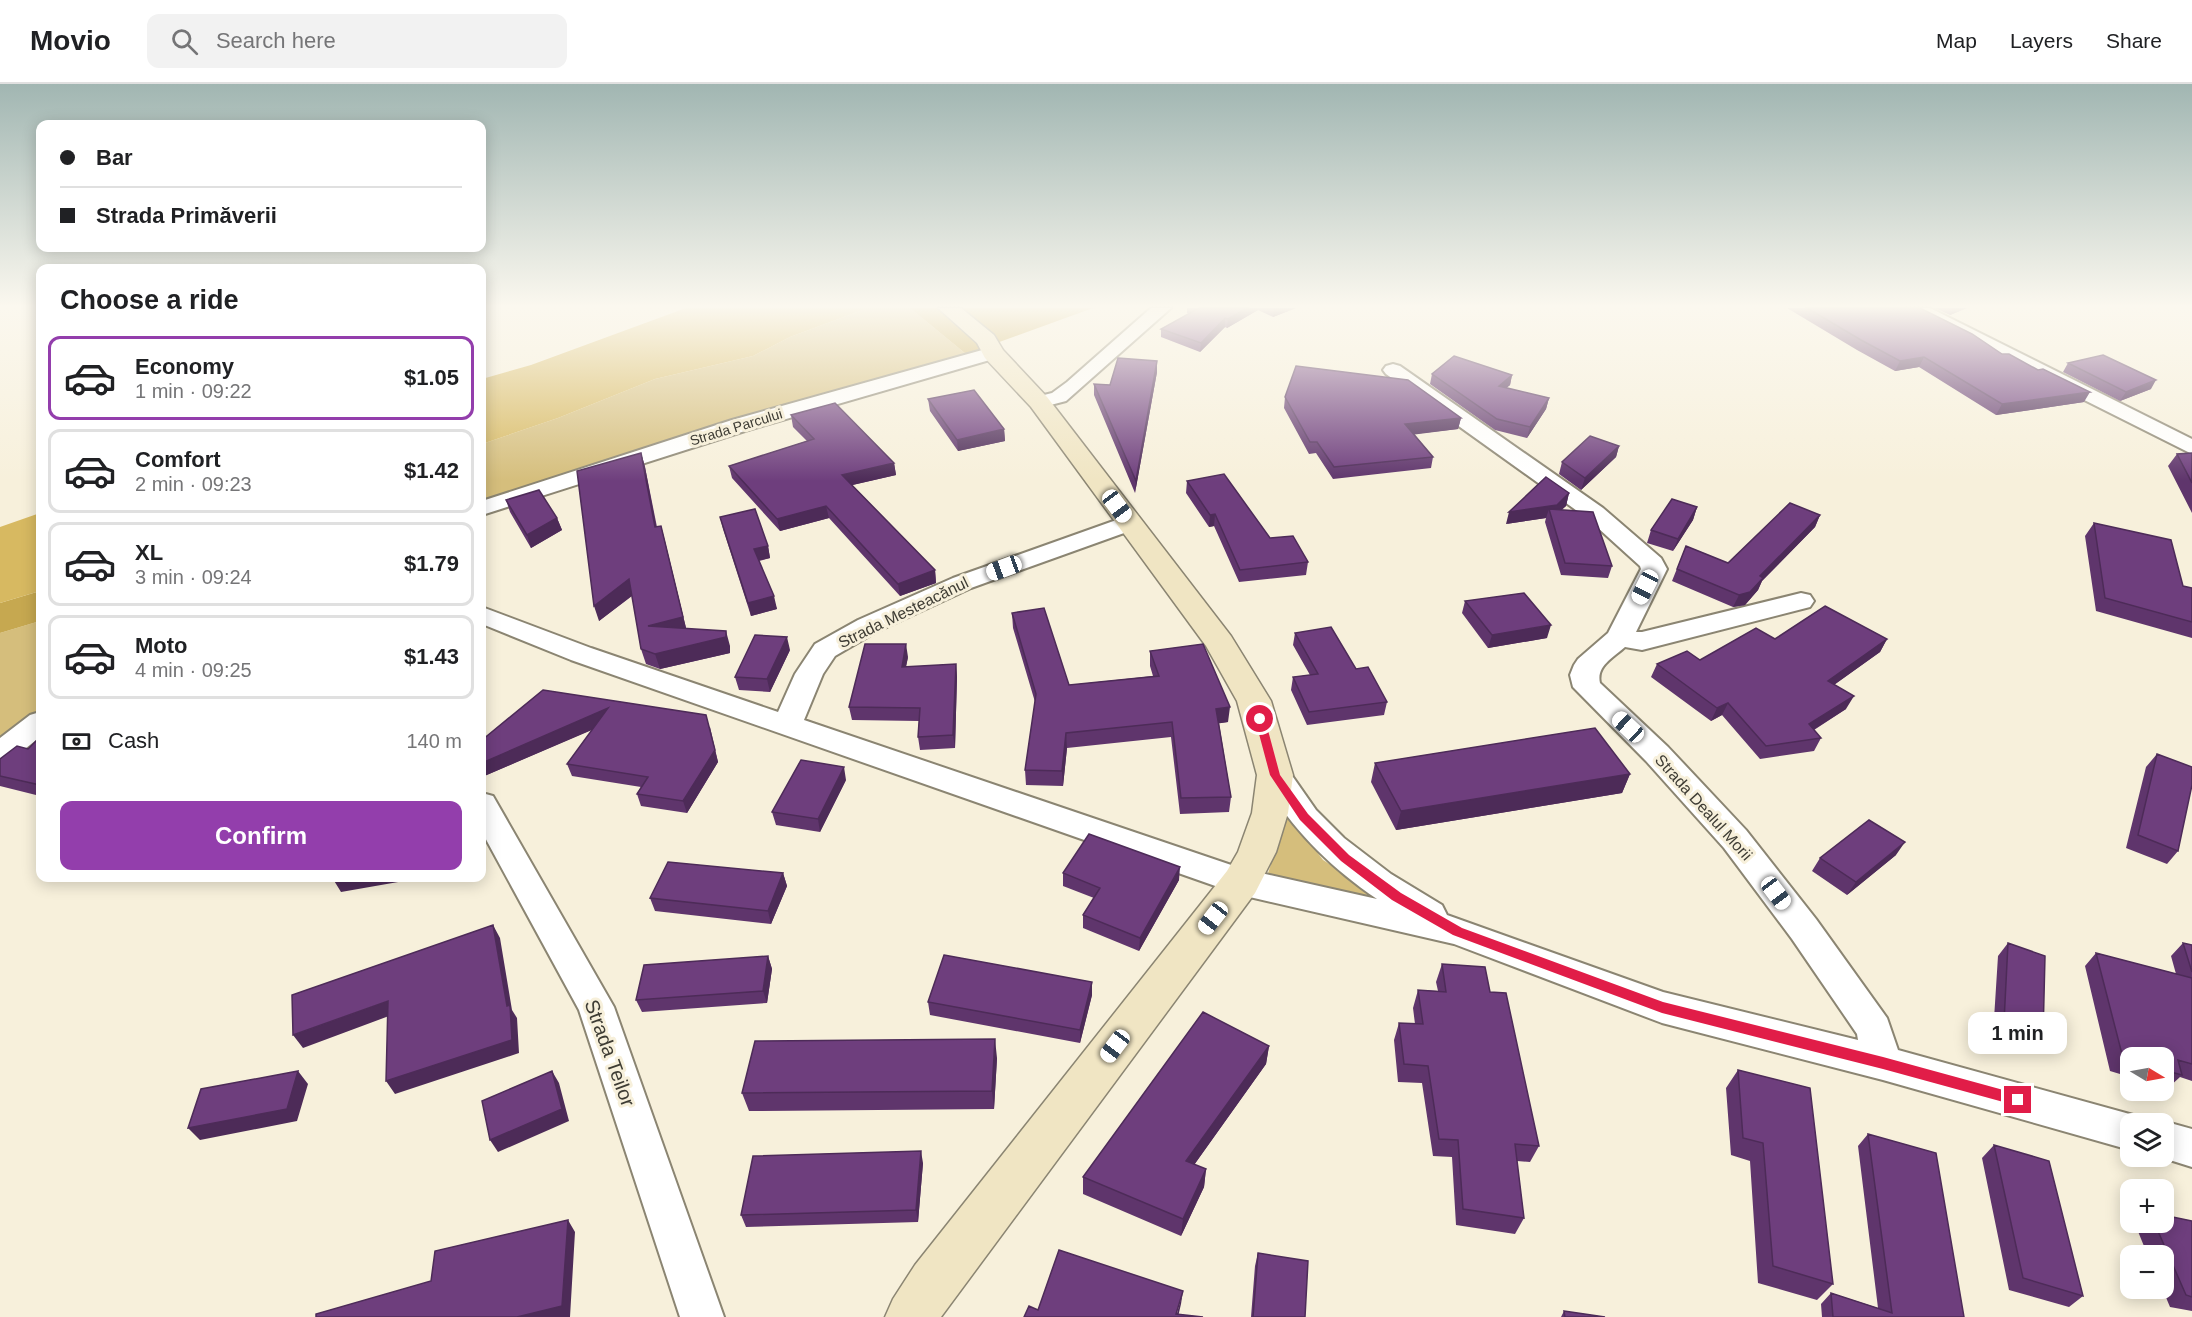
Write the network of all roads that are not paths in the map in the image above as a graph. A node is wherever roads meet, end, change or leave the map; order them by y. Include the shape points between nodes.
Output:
1 (931, 366) edge
2 (1007, 366) edge
3 (1097, 366) edge
4 (2030, 366) edge
5 (1393, 370) dead end
6 (1039, 402) junction
7 (2192, 447) edge
8 (486, 507) edge
9 (1130, 523) junction
10 (1801, 601) dead end
11 (486, 617) edge
12 (1619, 638) junction
13 (36, 725) edge
14 (787, 725) junction
15 (0, 753) edge
16 (1275, 775) junction
17 (486, 811) edge
18 (1241, 882) junction
19 (1458, 931) junction
20 (1883, 1063) junction
21 (2120, 1128) edge
22 (2174, 1143) edge
23 (2192, 1148) edge
24 (702, 1317) edge
25 (911, 1317) edge

1 - 8 street, Strada Parcului
2 - 6 main road
3 - 6 street via 1059,397
4 - 7 street
5 - 12 street, Strada Dealul Morii via 1595,513 1652,563 1654,569
6 - 9 main road
9 - 14 street, Strada Mesteacănul via 962,582 825,650 809,674
9 - 16 main road via 1238,671 1260,719
10 - 12 street via 1642,641
11 - 14 street via 580,654
12 - 20 street, Strada Dealul Morii via 1588,665 1584,675 1587,687 1657,754 1735,839 1874,1029
13 - 15 street
14 - 18 street
16 - 18 main road via 1270,813 1257,852
16 - 19 street via 1304,817 1345,858 1396,897
17 - 24 street, Strada Teilor via 596,1007
18 - 19 street
18 - 25 main road via 933,1283
19 - 20 street via 1662,1007
20 - 21 street
22 - 23 street

